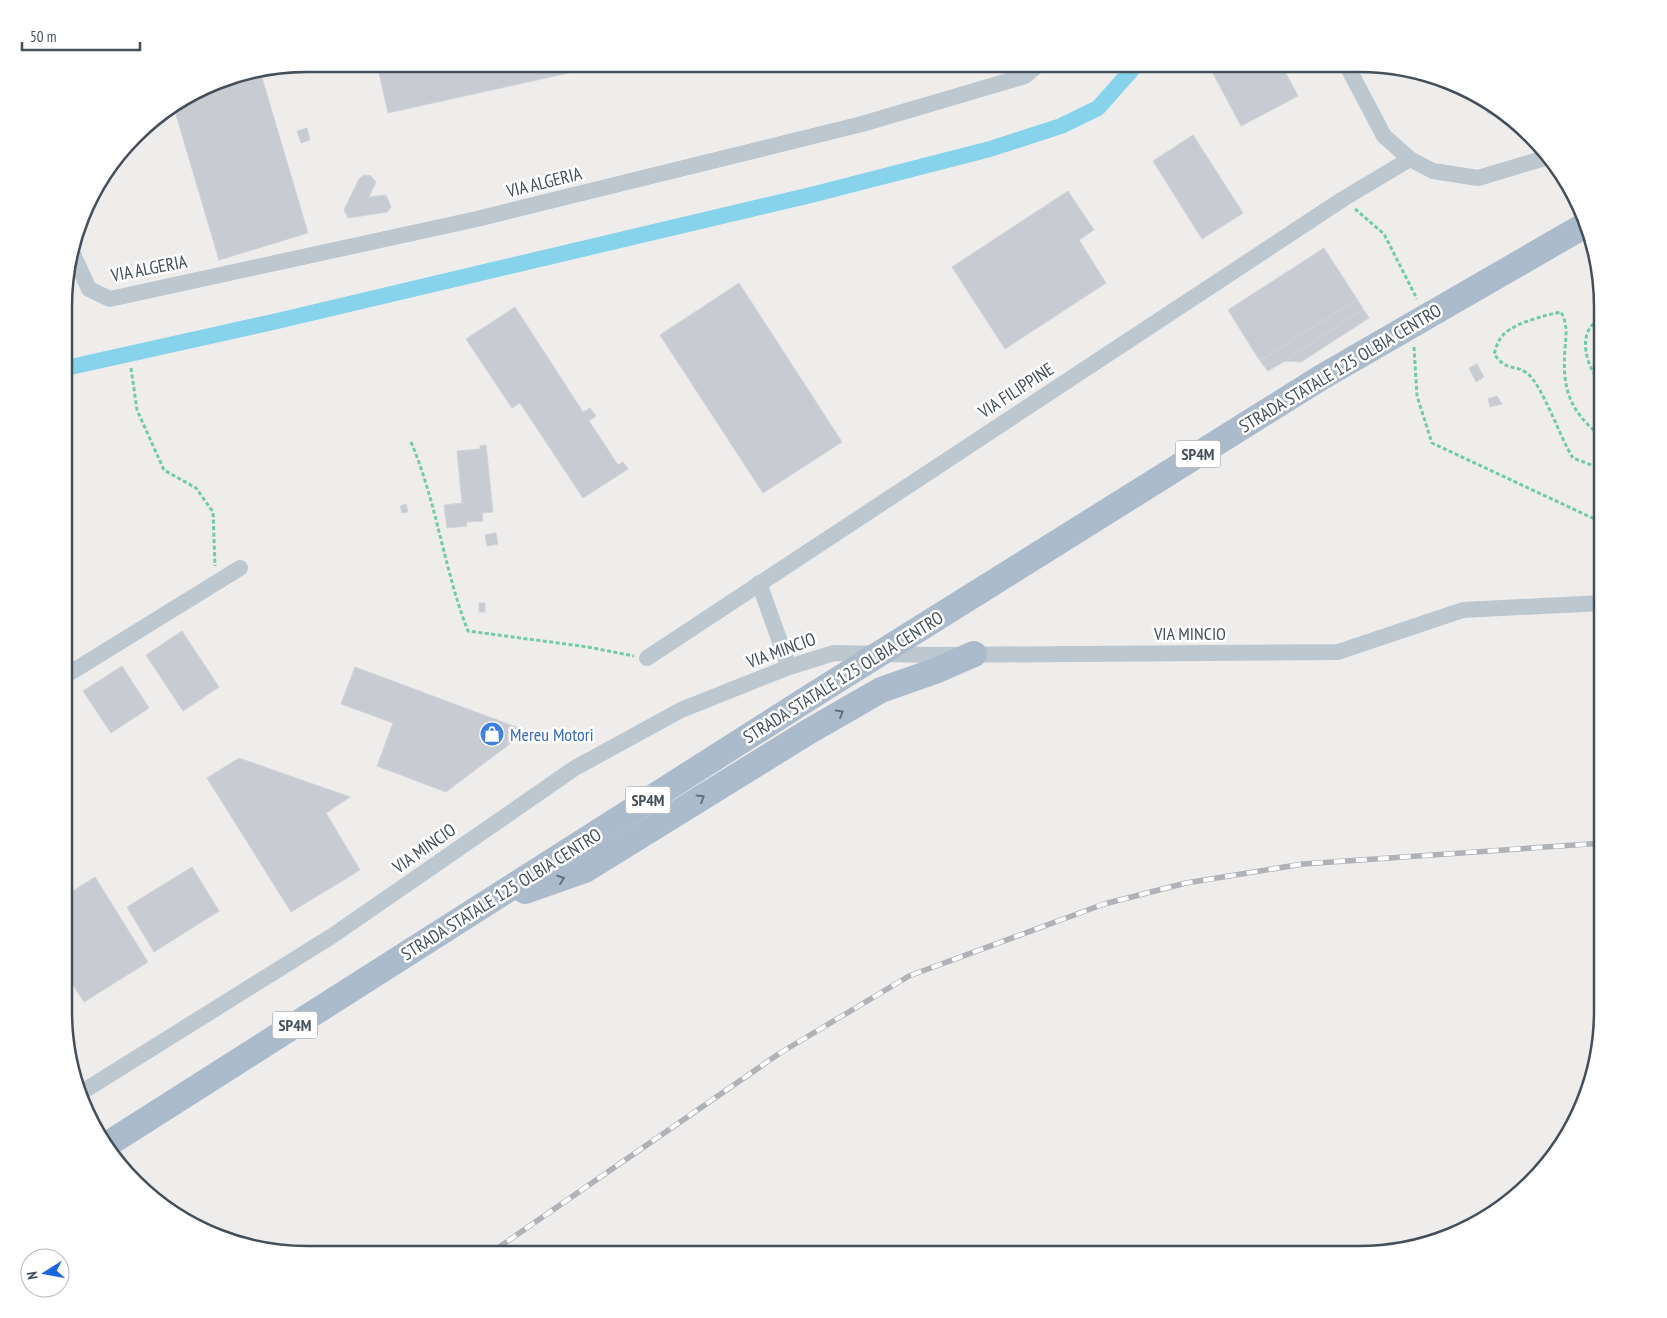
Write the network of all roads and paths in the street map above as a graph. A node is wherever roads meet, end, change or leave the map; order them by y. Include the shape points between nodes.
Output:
1 (1030, 72) edge
2 (1350, 72) edge
3 (1410, 159) junction
4 (1542, 159) edge
5 (1343, 200) junction
6 (1581, 228) edge
7 (77, 262) edge
8 (1418, 301) dead end
9 (1594, 324) edge
10 (1415, 339) dead end
11 (131, 368) dead end
12 (1594, 375) edge
13 (1594, 430) edge
14 (411, 442) dead end
15 (1594, 466) edge
16 (1594, 519) edge
17 (240, 568) dead end
18 (759, 583) junction
19 (214, 584) junction
20 (1594, 603) edge
21 (974, 654) junction
22 (647, 658) joint
23 (789, 667) junction
24 (72, 672) edge
25 (482, 906) junction
26 (86, 1089) edge
27 (112, 1141) edge

1 - 7 street, VIA ALGERIA via 862,124 476,218 110,299 89,289
2 - 3 street via 1384,136
3 - 4 street via 1434,171 1478,178
3 - 5 street, VIA FILIPPINE
5 - 8 path via 1384,234
5 - 18 street, VIA FILIPPINE
6 - 25 main road, STRADA STATALE 125 OLBIA CENTRO / SP4M, bridge via 1322,377
9 - 12 path via 1585,339 1587,358
10 - 16 path via 1417,396 1432,443
11 - 19 path via 137,410 164,470 196,488 213,512
13 - 15 path via 1575,410 1566,391 1563,366 1567,322 1562,312 1529,321 1500,337 1494,354 1502,365 1526,373 1538,389 1573,458
14 - 22 path via 420,464 455,597 468,631
17 - 19 street
18 - 22 street, VIA FILIPPINE
18 - 23 street
19 - 24 street
20 - 21 street, VIA MINCIO via 1463,610 1338,652
21 - 23 street, VIA MINCIO via 834,653
25 -> 21 main road via 585,870 881,690
23 - 26 street, VIA MINCIO via 681,710 575,768 332,936
25 - 27 main road, STRADA STATALE 125 OLBIA CENTRO / SP4M

